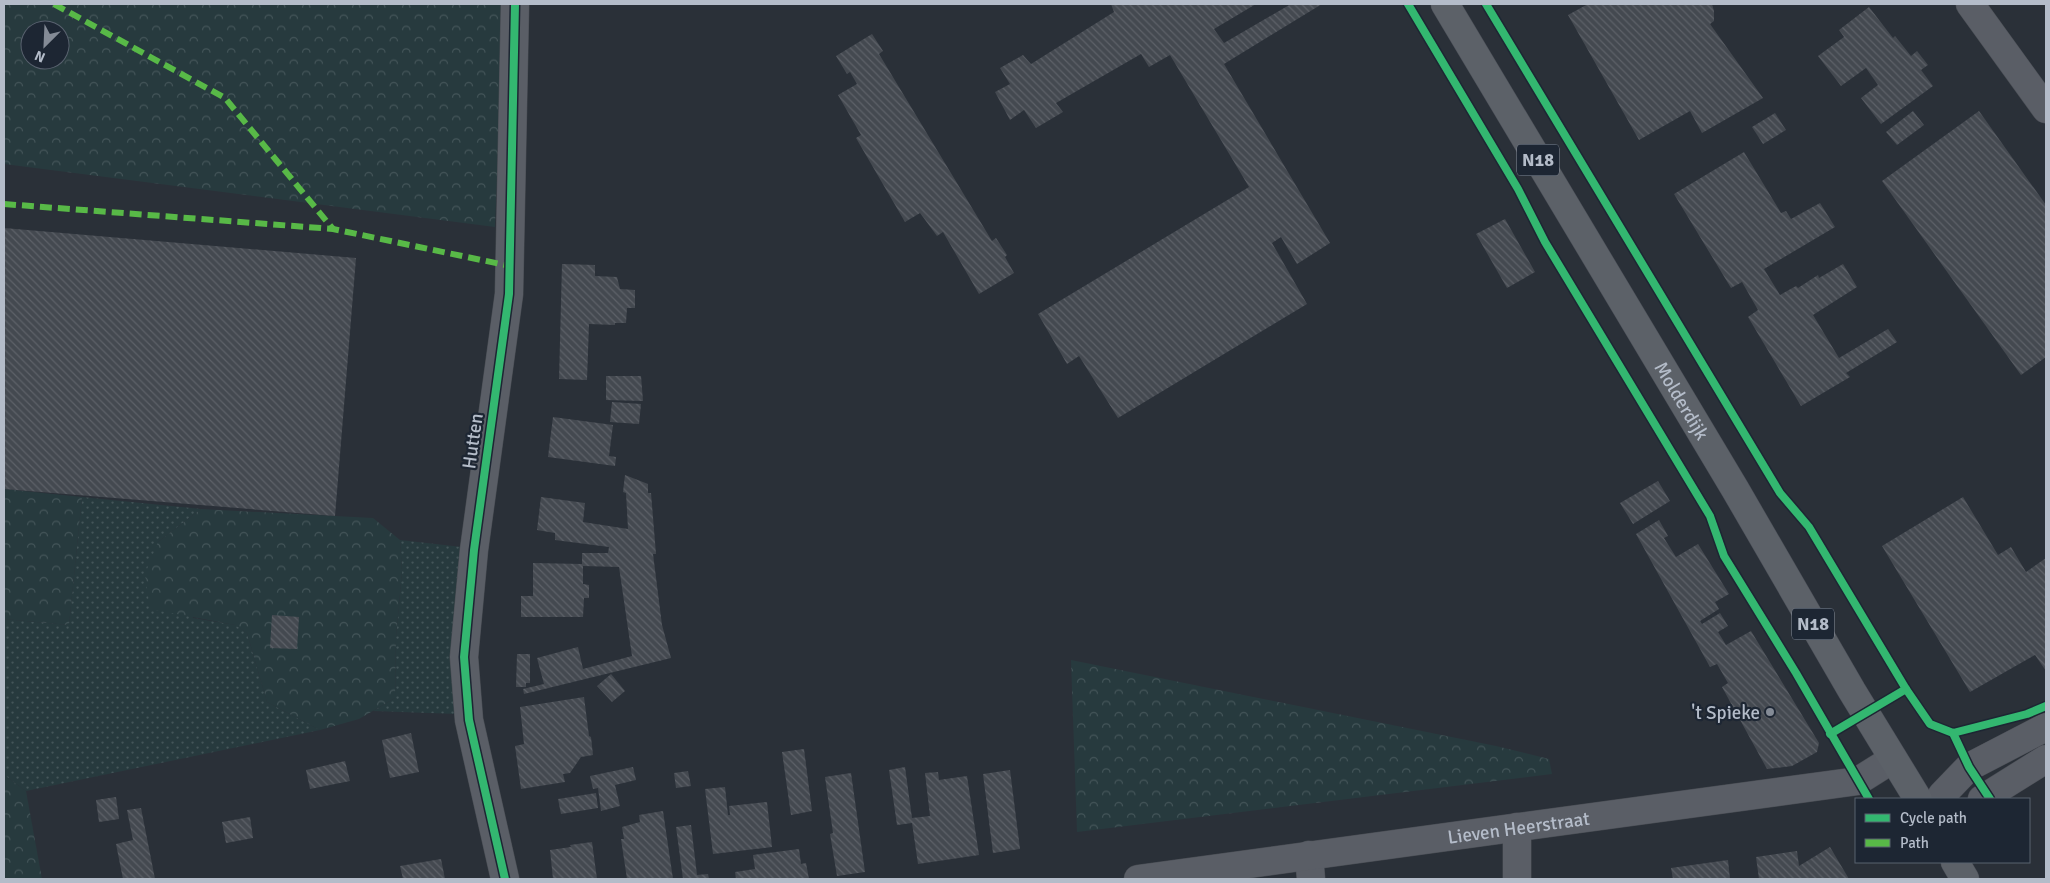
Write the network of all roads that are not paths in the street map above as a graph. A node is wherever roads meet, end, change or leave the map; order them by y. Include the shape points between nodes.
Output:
1 (515, 4) edge
2 (1445, 4) edge
3 (1970, 4) edge
4 (2046, 109) edge
5 (2046, 727) edge
6 (1893, 759) junction
7 (2046, 759) edge
8 (1917, 798) edge
9 (1940, 798) edge
10 (1984, 798) edge
11 (1517, 827) junction
12 (1956, 863) edge
13 (1310, 867) edge
14 (505, 879) edge
15 (1138, 879) edge
16 (1517, 879) edge
17 (1965, 879) edge

1 - 14 street, Hutten via 509,294 474,550 464,657 469,720
2 - 6 main road, Molderdijk / N18
3 - 4 street
5 - 9 street via 1969,767
6 - 8 main road, Molderdijk / N18
6 - 11 street, Lieven Heerstraat via 1858,781
7 - 10 street
11 - 13 street, Lieven Heerstraat
11 - 16 street
12 - 17 main road
13 - 15 street, Lieven Heerstraat

